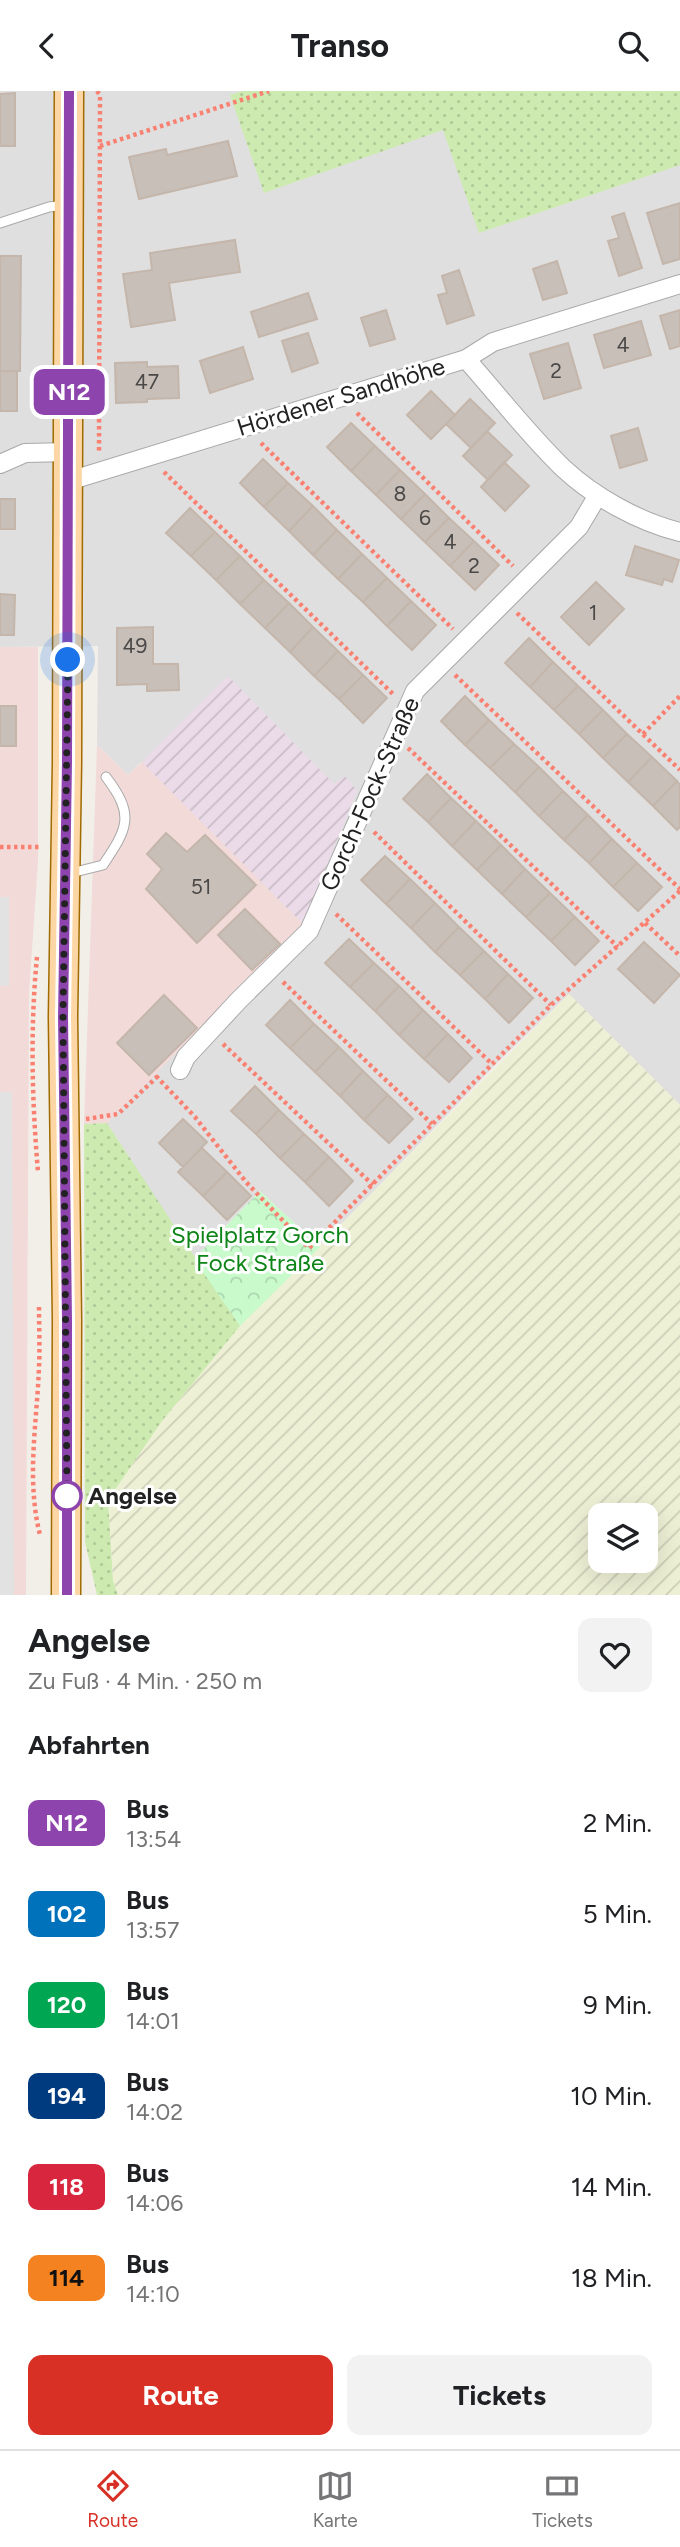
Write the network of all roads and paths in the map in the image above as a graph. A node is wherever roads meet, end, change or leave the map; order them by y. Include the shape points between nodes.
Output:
1 (69, 91) edge
2 (97, 91) edge
3 (269, 91) edge
4 (100, 146) junction
5 (69, 147) junction
6 (69, 204) junction
7 (0, 223) edge
8 (680, 283) edge
9 (466, 359) junction
10 (341, 397) junction
11 (245, 427) junction
12 (69, 452) junction
13 (149, 457) junction
14 (0, 464) edge
15 (97, 472) junction
16 (69, 481) junction
17 (598, 495) junction
18 (680, 532) edge
19 (526, 578) junction
20 (504, 600) junction
21 (464, 640) junction
22 (442, 663) junction
23 (680, 696) edge
24 (408, 708) junction
25 (643, 734) junction
26 (394, 739) junction
27 (680, 771) edge
28 (106, 777) dead end
29 (357, 821) junction
30 (0, 846) edge
31 (42, 846) dead end
32 (66, 874) junction
33 (680, 890) edge
34 (321, 903) junction
35 (645, 923) junction
36 (618, 947) junction
37 (680, 956) edge
38 (270, 969) junction
39 (551, 1006) junction
40 (210, 1031) junction
41 (492, 1064) junction
42 (180, 1070) joint
43 (156, 1076) junction
44 (65, 1122) junction
45 (432, 1123) junction
46 (373, 1185) junction
47 (66, 1595) edge

1 - 5 main road
2 - 4 path
3 - 4 path
4 - 5 path
4 - 15 path
5 - 6 main road
6 - 7 lane
6 - 12 main road
8 - 9 street via 493,342
9 - 10 street, Hördener Sandhöhe
9 - 17 street, Hördener Sandhöhe via 564,468
10 - 11 street, Hördener Sandhöhe
10 - 19 path
11 - 13 street, Hördener Sandhöhe
11 - 21 path
12 - 14 street via 25,453
12 - 16 main road
13 - 15 street, Hördener Sandhöhe
13 - 24 path
15 - 16 street, Hördener Sandhöhe
16 - 32 main road
17 - 18 street, Hördener Sandhöhe via 660,527
17 - 19 street, Gorch-Fock-Straße via 579,527
19 - 20 street, Gorch-Fock-Straße
20 - 21 street, Gorch-Fock-Straße
20 - 25 path
21 - 22 street, Gorch-Fock-Straße
22 - 24 street, Gorch-Fock-Straße via 415,691
22 - 33 path
23 - 25 path
24 - 26 street, Gorch-Fock-Straße
25 - 27 path
26 - 29 street, Gorch-Fock-Straße
26 - 36 path
28 - 32 lane via 124,806 124,835 103,865
29 - 34 street, Gorch-Fock-Straße
29 - 39 path via 378,835
30 - 31 path
32 - 44 main road
33 - 35 path
34 - 38 street, Gorch-Fock-Straße via 309,931
34 - 41 path
35 - 36 path
35 - 37 path
36 - 39 path
38 - 40 street, Gorch-Fock-Straße
38 - 45 path
39 - 41 path
40 - 42 street, Gorch-Fock-Straße
40 - 46 path
41 - 45 path
42 - 43 path
43 - 44 path via 118,1114
43 - 46 path via 309,1248
44 - 47 main road
45 - 46 path

